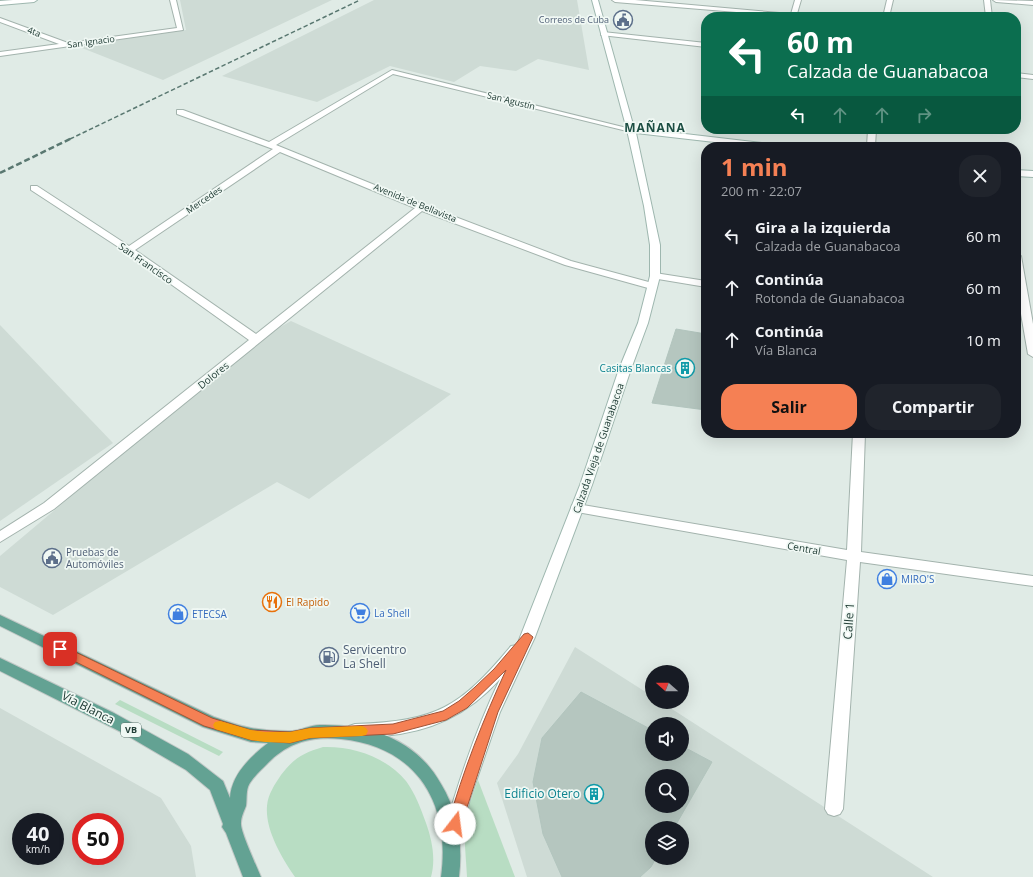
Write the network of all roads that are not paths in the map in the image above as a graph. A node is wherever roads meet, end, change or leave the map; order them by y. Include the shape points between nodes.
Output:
1 (34, 0) edge
2 (173, 0) edge
3 (595, 0) edge
4 (615, 0) edge
5 (798, 0) edge
6 (890, 0) edge
7 (987, 0) edge
8 (996, 0) edge
9 (0, 3) edge
10 (1033, 3) edge
11 (741, 12) edge
12 (794, 12) edge
13 (887, 12) edge
14 (988, 12) edge
15 (0, 20) edge
16 (603, 34) junction
17 (701, 44) edge
18 (69, 45) junction
19 (0, 54) edge
20 (1021, 76) edge
21 (1033, 77) edge
22 (180, 112) dead end
23 (630, 130) junction
24 (735, 142) edge
25 (270, 145) junction
26 (279, 149) junction
27 (1021, 173) edge
28 (1033, 174) edge
29 (34, 188) dead end
30 (421, 207) junction
31 (128, 250) junction
32 (1021, 280) edge
33 (654, 281) junction
34 (701, 284) edge
35 (1030, 324) edge
36 (257, 340) junction
37 (1033, 354) edge
38 (859, 438) edge
39 (577, 508) junction
40 (0, 537) edge
41 (854, 556) junction
42 (1033, 581) edge
43 (0, 620) edge
44 (528, 637) junction
45 (0, 664) edge
46 (338, 732) junction
47 (290, 738) junction
48 (834, 809) dead end
49 (231, 827) junction
50 (452, 837) junction
51 (247, 877) edge
52 (252, 877) edge
53 (450, 877) edge

1 - 9 street
2 - 18 street, San Ignacio via 181,29
3 - 16 street, Calzada Vieja de Guanabacoa
4 - 11 street
5 - 12 street
6 - 13 street
7 - 14 street
8 - 10 street
15 - 18 street, 4ta
16 - 17 street
16 - 23 street, Calzada Vieja de Guanabacoa
18 - 19 street, San Ignacio
20 - 21 street
22 - 25 street, Avenida de Bellavista
23 - 24 street, San Agustín
23 - 25 street, San Agustín via 392,72
23 - 33 street, Calzada Vieja de Guanabacoa via 653,232
25 - 26 street, Avenida de Bellavista
26 - 30 street, Avenida de Bellavista
26 - 31 street, Mercedes
27 - 28 street
29 - 31 street, San Francisco
30 - 33 street, Avenida de Bellavista via 568,263
30 - 36 street, Dolores
31 - 36 street, San Francisco
32 - 35 street
33 - 34 street, Avenida de Bellavista
33 - 39 street, Calzada Vieja de Guanabacoa via 643,323
35 - 37 street
36 - 40 street, Dolores via 49,506
38 - 41 street, Calle 1
39 - 41 street, Central
39 - 44 street, Calzada Vieja de Guanabacoa
41 - 42 street, Central
41 - 48 street, Calle 1
43 - 47 main road via 209,722 251,735
44 - 46 street via 480,690 463,705 446,715 393,729
44 - 50 street via 492,712 462,799
45 - 49 main road, Vía Blanca / VB via 122,725 193,765 217,786
46 - 47 main road via 310,733
46 - 50 main road via 380,740 408,754 427,774 446,811
47 - 49 main road via 270,750 240,785
49 - 51 street
49 - 52 main road, VB
50 - 53 main road

